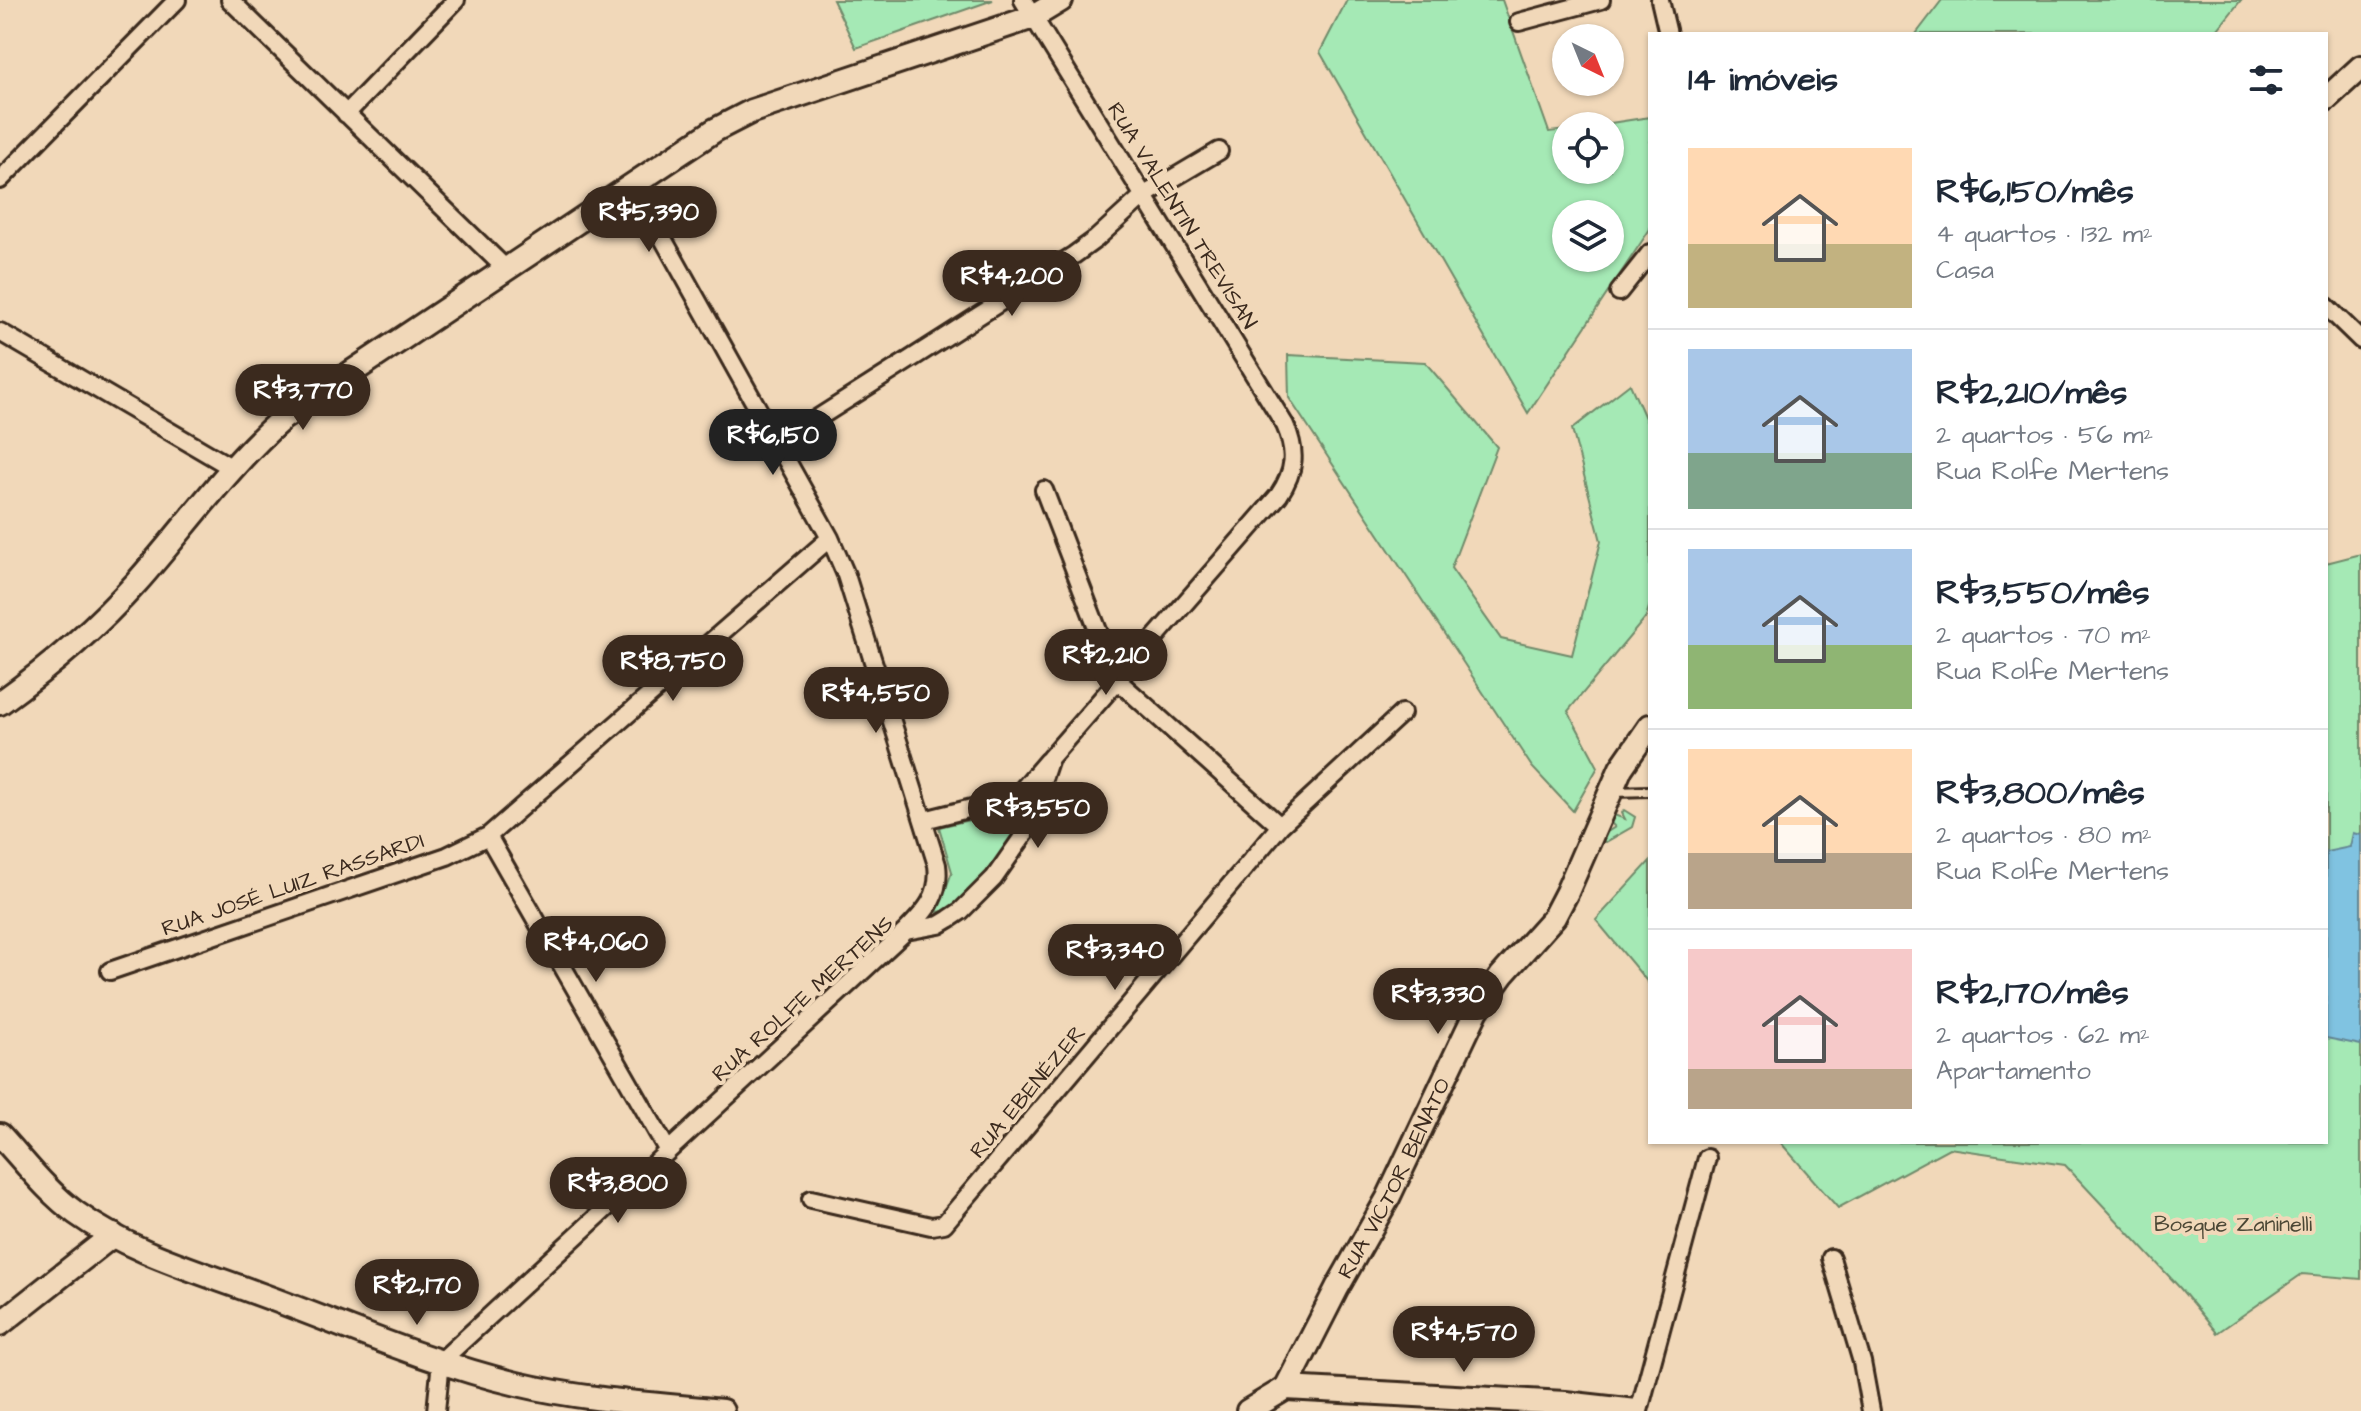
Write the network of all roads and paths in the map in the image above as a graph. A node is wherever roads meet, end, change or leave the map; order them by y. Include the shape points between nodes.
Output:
1 (177, 0) edge
2 (230, 0) edge
3 (456, 0) edge
4 (1061, 0) edge
5 (1601, 0) edge
6 (1660, 0) edge
7 (1028, 8) edge
8 (1519, 22) dead end
9 (1668, 32) edge
10 (2361, 67) edge
11 (2328, 97) edge
12 (346, 114) junction
13 (1219, 151) dead end
14 (0, 180) edge
15 (633, 185) junction
16 (1143, 196) junction
17 (1648, 256) edge
18 (507, 270) junction
19 (1619, 292) dead end
20 (2328, 308) edge
21 (0, 332) edge
22 (2361, 340) edge
23 (777, 444) junction
24 (1295, 458) joint
25 (234, 469) junction
26 (1044, 490) dead end
27 (830, 538) junction
28 (1117, 680) junction
29 (0, 703) edge
30 (1402, 713) dead end
31 (1648, 728) edge
32 (1050, 758) junction
33 (1648, 791) edge
34 (1609, 792) junction
35 (924, 820) junction
36 (1280, 826) junction
37 (488, 836) junction
38 (906, 931) junction
39 (110, 971) dead end
40 (0, 1135) edge
41 (668, 1151) junction
42 (1707, 1158) dead end
43 (811, 1199) dead end
44 (113, 1235) junction
45 (1831, 1258) dead end
46 (0, 1324) edge
47 (441, 1361) junction
48 (1286, 1388) junction
49 (577, 1403) edge
50 (436, 1411) edge
51 (722, 1411) edge
52 (1248, 1411) edge
53 (1638, 1411) edge
54 (1871, 1411) edge

1 - 14 street
2 - 12 street
3 - 12 street
4 - 7 street
5 - 8 street
6 - 9 street
7 - 15 street via 752,111
7 - 16 street, RUA VALENTIN TREVISAN
10 - 11 street
12 - 18 street
13 - 16 street
15 - 18 street
15 - 23 street
16 - 23 street via 1074,255
16 - 24 street, RUA VALENTIN TREVISAN via 1285,425
17 - 19 street
18 - 25 street via 300,405
20 - 22 street
21 - 25 street
23 - 27 street
24 - 28 street, RUA ROLFE MERTENS via 1279,495
25 - 29 street via 89,633
26 - 28 street
27 - 35 street
27 - 37 street, RUA JOSÉ LUIZ RASSARDI
28 - 32 street, RUA ROLFE MERTENS
28 - 36 street
30 - 36 street, RUA EBENÉZER
31 - 34 street, RUA VICTOR BENATO
32 - 35 street via 1016,797
32 - 38 street, RUA ROLFE MERTENS via 1024,835 994,878 949,919
33 - 34 lane
34 - 48 street, RUA VICTOR BENATO via 1554,917 1477,1010 1388,1198
35 - 38 street via 938,886 928,909
36 - 43 street, RUA EBENÉZER via 944,1224 931,1226
37 - 39 street, RUA JOSÉ LUIZ RASSARDI via 447,856
37 - 41 street
38 - 41 street, RUA ROLFE MERTENS
40 - 44 street via 62,1202
41 - 47 street, RUA ROLFE MERTENS
42 - 53 street
44 - 46 street
44 - 47 street
45 - 54 street
47 - 49 street
47 - 50 street
48 - 52 street
48 - 53 street
49 - 51 street

